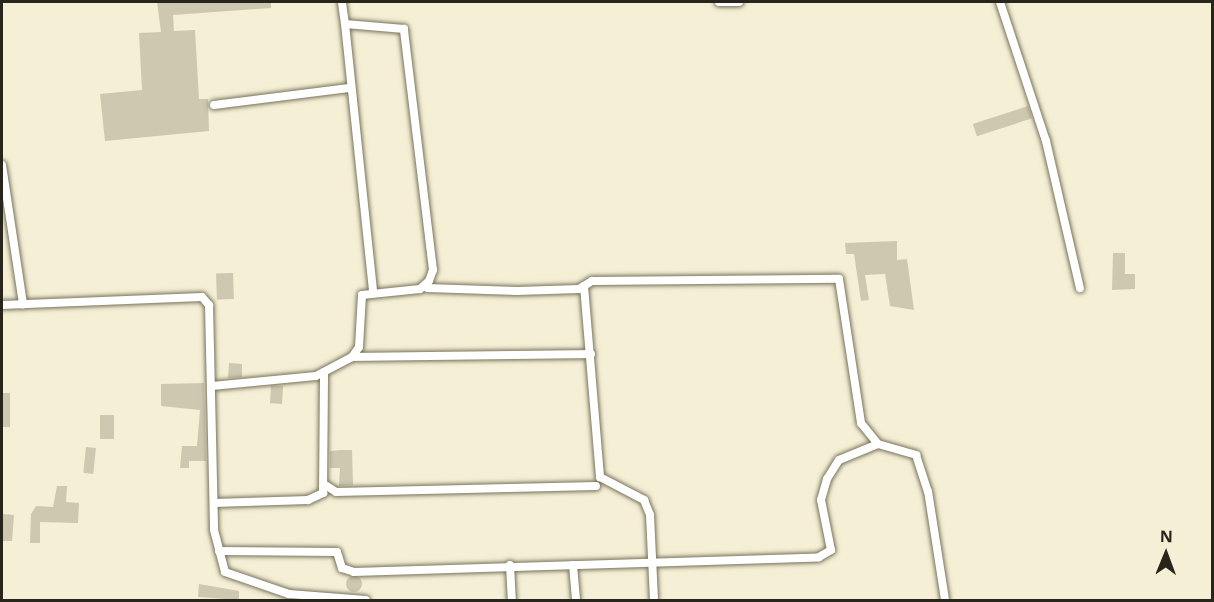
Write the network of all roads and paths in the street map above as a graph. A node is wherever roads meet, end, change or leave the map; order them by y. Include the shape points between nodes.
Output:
1 (342, 2) edge
2 (718, 2) edge
3 (739, 2) edge
4 (1000, 2) edge
5 (345, 24) junction
6 (349, 88) junction
7 (214, 105) dead end
8 (2, 165) edge
9 (584, 286) junction
10 (427, 288) junction
11 (1080, 288) dead end
12 (373, 291) junction
13 (23, 304) junction
14 (2, 305) edge
15 (591, 354) junction
16 (352, 357) junction
17 (324, 372) junction
18 (212, 386) junction
19 (878, 444) junction
20 (324, 485) junction
21 (596, 486) dead end
22 (214, 502) junction
23 (219, 551) junction
24 (654, 564) junction
25 (510, 565) junction
26 (573, 565) junction
27 (366, 600) edge
28 (512, 600) edge
29 (576, 600) edge
30 (654, 600) edge
31 (945, 600) edge

1 - 5 street
2 - 3 street
4 - 11 street via 1046,141
5 - 6 street
5 - 10 street via 404,29 432,270
6 - 7 street
6 - 12 street
8 - 13 street
9 - 10 street via 451,292
9 - 15 street
9 - 19 street via 592,281 838,279 861,423
10 - 12 street
12 - 16 street via 362,295 359,347
13 - 14 street
13 - 18 street via 202,297 209,305
15 - 16 street
15 - 24 street via 600,477 644,500
16 - 17 street
17 - 18 street
17 - 20 street
18 - 22 street
19 - 24 street via 839,460 827,479 821,500 831,550 826,555
19 - 31 street via 916,455 927,491
20 - 21 street via 336,492
20 - 22 street via 319,498 308,500
22 - 23 street
23 - 25 street via 336,552 342,568 354,572
23 - 27 street via 225,572 246,582 289,594
24 - 26 street
24 - 30 street
25 - 26 street
25 - 28 street
26 - 29 street

